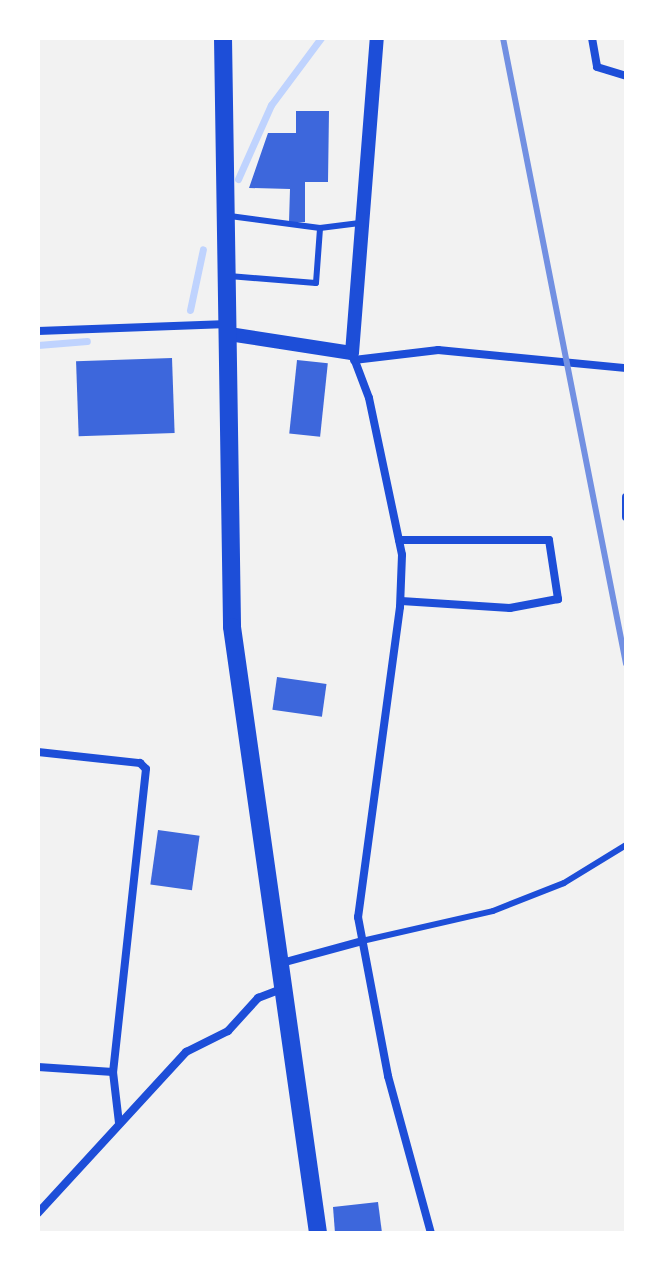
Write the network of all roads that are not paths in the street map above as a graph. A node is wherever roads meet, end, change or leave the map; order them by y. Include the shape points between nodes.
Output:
1 (223, 38) edge
2 (377, 38) edge
3 (592, 38) edge
4 (626, 76) edge
5 (226, 215) junction
6 (362, 223) junction
7 (320, 228) junction
8 (227, 276) junction
9 (229, 329) junction
10 (38, 331) edge
11 (353, 357) junction
12 (626, 368) edge
13 (626, 497) edge
14 (626, 517) edge
15 (399, 540) junction
16 (401, 601) junction
17 (38, 752) edge
18 (626, 845) edge
19 (362, 941) junction
20 (277, 965) junction
21 (281, 989) junction
22 (38, 1067) edge
23 (113, 1072) junction
24 (119, 1123) junction
25 (38, 1213) edge
26 (318, 1233) edge
27 (431, 1233) edge

1 - 5 main road
2 - 6 street
3 - 4 street via 597,67
5 - 7 lane
5 - 8 main road
6 - 7 lane
6 - 11 street
7 - 8 lane via 316,283
8 - 9 main road
9 - 10 street
9 - 11 street
9 - 20 main road via 232,627
11 - 12 street via 438,350
11 - 15 street via 369,398
13 - 14 street
15 - 16 street
15 - 16 street via 549,540 558,599 510,608
16 - 19 street via 358,917
17 - 23 street via 140,763 146,769
18 - 19 lane via 564,883 493,911
19 - 20 street
19 - 27 street via 388,1076
20 - 21 main road
21 - 24 street via 258,998 228,1031 186,1052
21 - 26 main road
22 - 23 street
23 - 24 street
24 - 25 street

